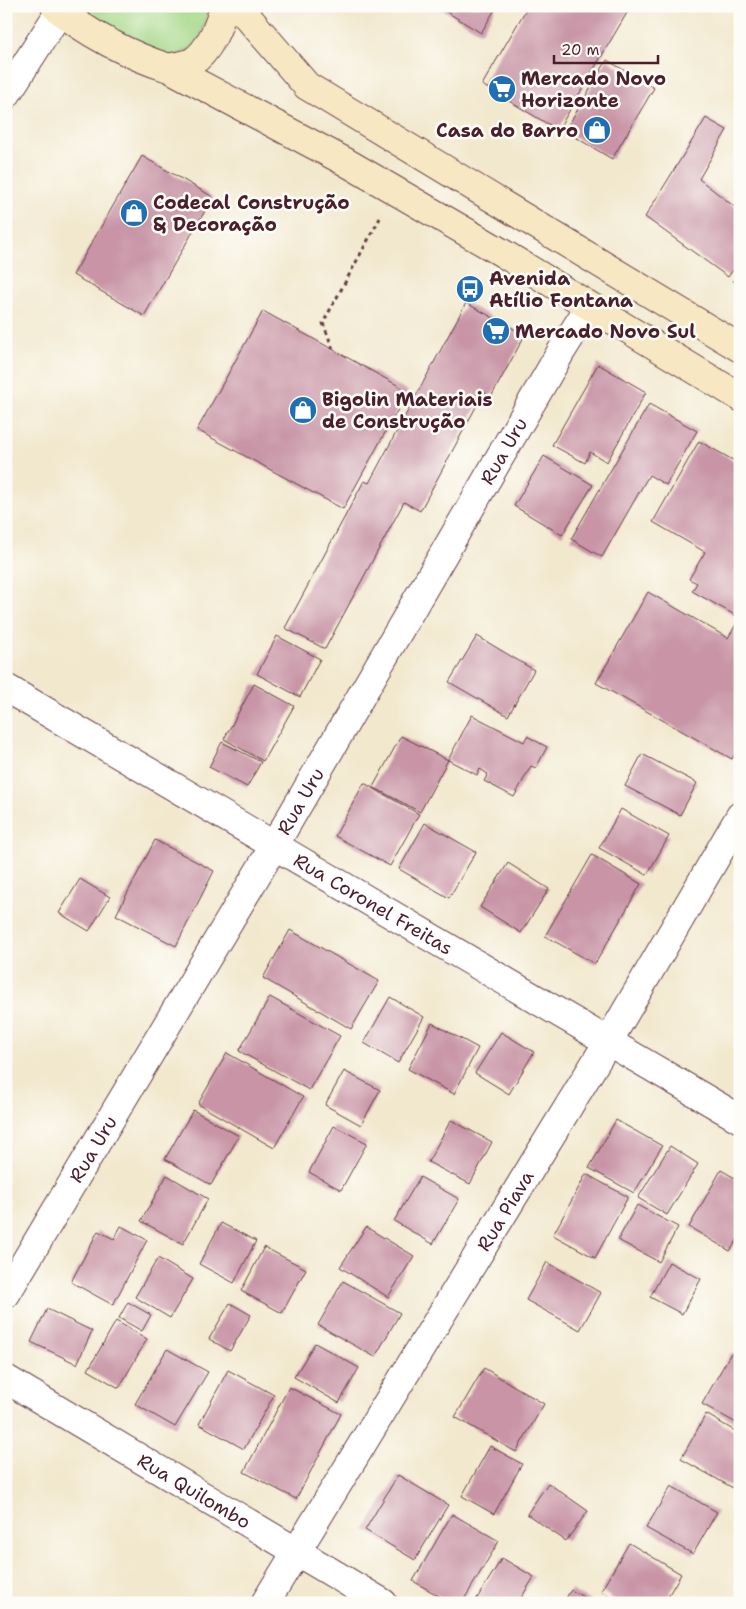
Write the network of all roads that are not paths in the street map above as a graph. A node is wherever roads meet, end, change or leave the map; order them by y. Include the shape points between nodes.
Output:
1 (224, 6) edge
2 (238, 6) edge
3 (57, 8) edge
4 (169, 68) junction
5 (6, 95) edge
6 (589, 307) junction
7 (740, 348) edge
8 (740, 397) edge
9 (6, 688) edge
10 (740, 816) edge
11 (274, 846) junction
12 (608, 1042) junction
13 (740, 1119) edge
14 (6, 1294) edge
15 (6, 1379) edge
16 (296, 1551) junction
17 (265, 1603) edge
18 (383, 1603) edge

1 - 4 main road via 221,19 204,50 192,62
2 - 7 main road via 306,86
3 - 4 main road via 142,60
3 - 5 street
4 - 6 main road via 336,156
6 - 8 main road
6 - 11 street, Rua Uru
9 - 11 street, Rua Coronel Freitas
10 - 12 street, Rua Piava
11 - 12 street, Rua Coronel Freitas
11 - 14 street, Rua Uru
12 - 13 street, Rua Coronel Freitas
12 - 16 street, Rua Piava
15 - 16 street, Rua Quilombo
16 - 17 street, Rua Piava
16 - 18 street, Rua Quilombo

